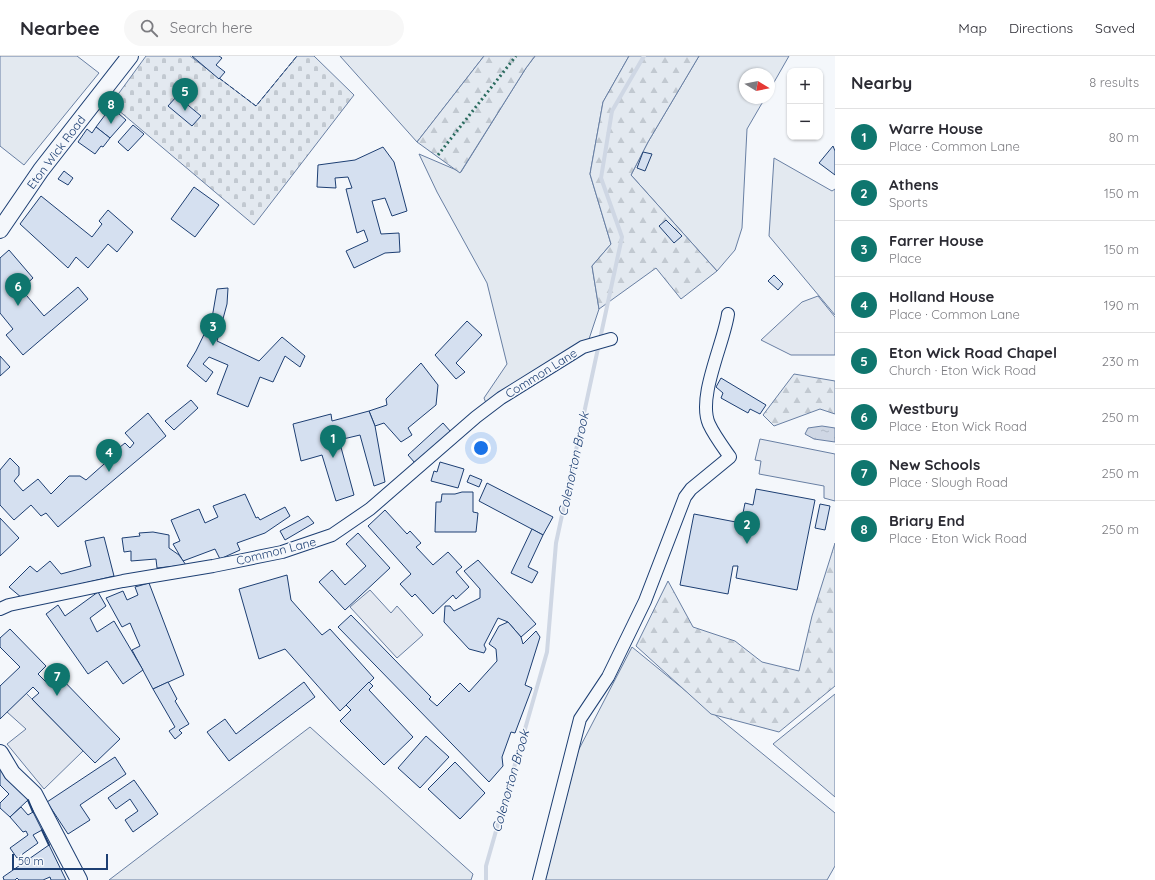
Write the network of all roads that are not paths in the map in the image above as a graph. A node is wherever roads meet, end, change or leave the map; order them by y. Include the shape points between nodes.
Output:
1 (130, 56) edge
2 (0, 230) edge
3 (728, 314) dead end
4 (611, 339) dead end
5 (0, 609) edge
6 (0, 752) edge
7 (79, 880) edge
8 (539, 880) edge

1 - 2 main road, Eton Wick Road via 41,170
3 - 8 street via 705,407 709,424 730,457 690,489 685,497 645,601 608,677 580,719
4 - 5 street, Common Lane via 583,347 501,398 370,509 332,535 282,552 123,581
6 - 7 main road via 12,773 34,794

